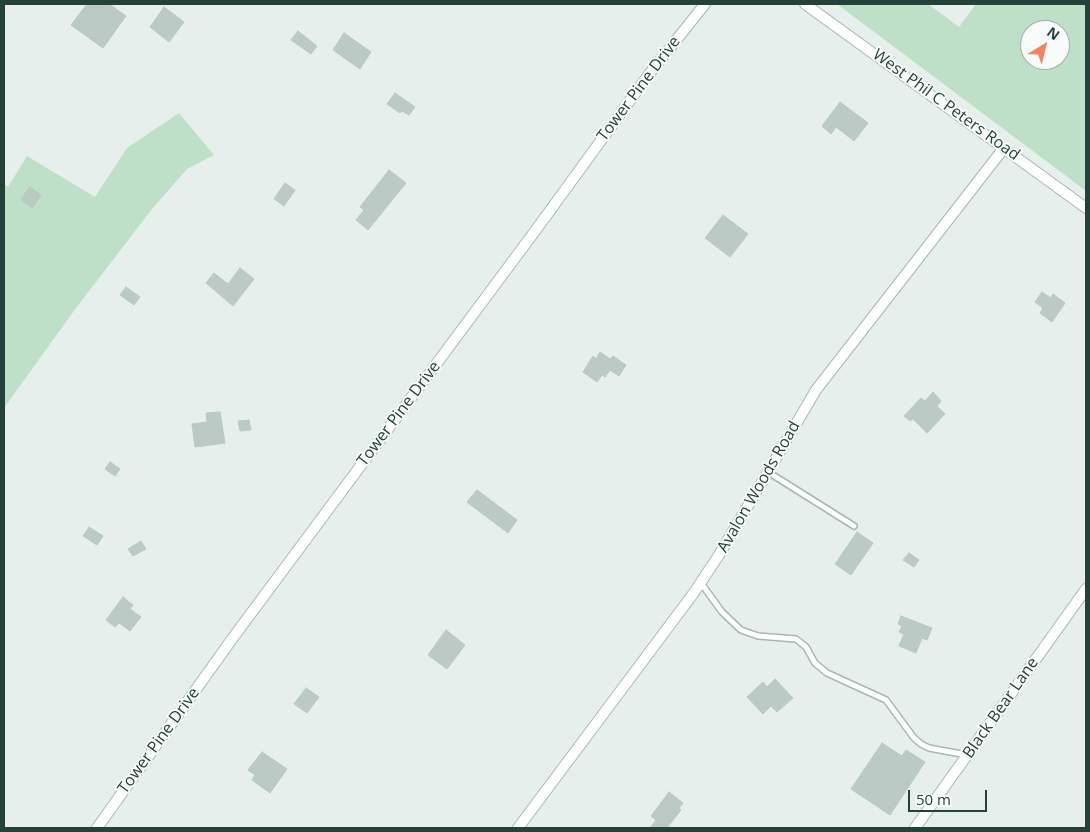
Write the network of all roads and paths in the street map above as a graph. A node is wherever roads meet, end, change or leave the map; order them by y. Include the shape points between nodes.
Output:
1 (705, 4) edge
2 (805, 4) edge
3 (1004, 148) junction
4 (1086, 208) edge
5 (768, 472) junction
6 (854, 526) dead end
7 (701, 583) junction
8 (1086, 588) edge
9 (968, 755) junction
10 (97, 828) edge
11 (518, 828) edge
12 (915, 828) edge

1 - 10 street, Tower Pine Drive via 650,73 232,639
2 - 3 street, West Phil C Peters Road
3 - 4 street, West Phil C Peters Road
3 - 5 street, Avalon Woods Road via 816,390
5 - 6 lane
5 - 7 street, Avalon Woods Road
7 - 9 lane via 722,612 741,630 758,636 796,639 826,673 886,700 921,744
7 - 11 street, Avalon Woods Road
8 - 9 street, Black Bear Lane
9 - 12 street, Black Bear Lane

